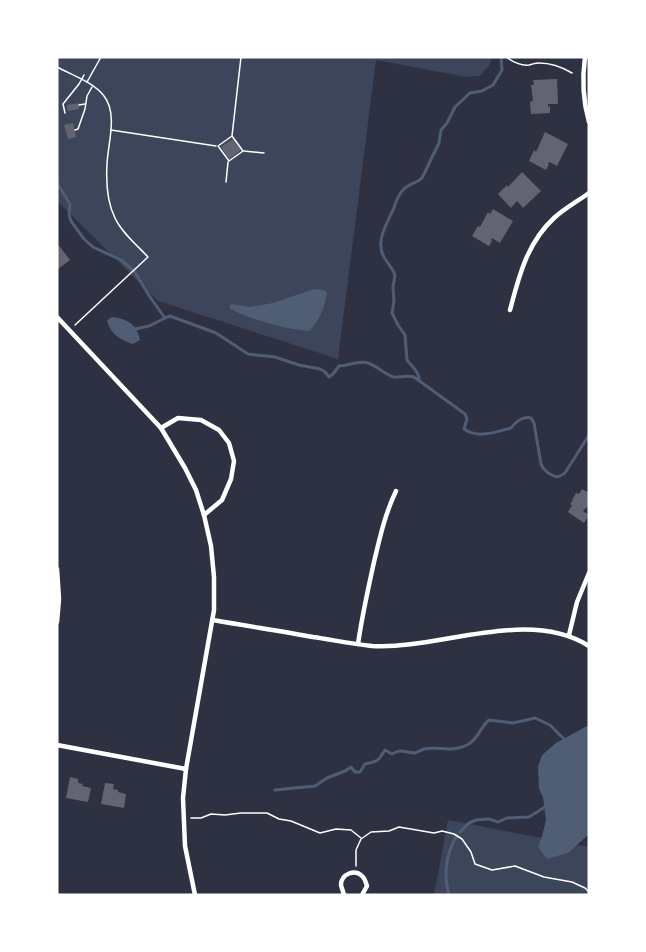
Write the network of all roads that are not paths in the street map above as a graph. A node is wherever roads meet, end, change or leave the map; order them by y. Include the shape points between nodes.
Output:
1 (585, 57) edge
2 (589, 122) edge
3 (589, 193) edge
4 (510, 310) dead end
5 (57, 317) edge
6 (161, 428) junction
7 (396, 491) dead end
8 (204, 515) junction
9 (57, 569) edge
10 (589, 573) edge
11 (213, 620) junction
12 (57, 622) edge
13 (569, 635) junction
14 (358, 644) junction
15 (589, 646) edge
16 (57, 745) edge
17 (186, 769) junction
18 (195, 895) edge
19 (344, 895) edge
20 (362, 895) edge

1 - 2 street via 583,81
3 - 4 street via 556,216 538,236 523,265
5 - 6 street
6 - 8 street via 196,490
6 - 8 street via 178,418 201,420 219,430 229,443 234,461 231,479 222,500
7 - 14 street via 387,510
8 - 11 street via 214,577
9 - 12 street
10 - 13 street
11 - 14 street
11 - 17 street
13 - 14 street via 502,631 403,645
13 - 15 street
16 - 17 street
17 - 18 street via 183,818
19 - 20 street via 344,877 357,872 367,886

